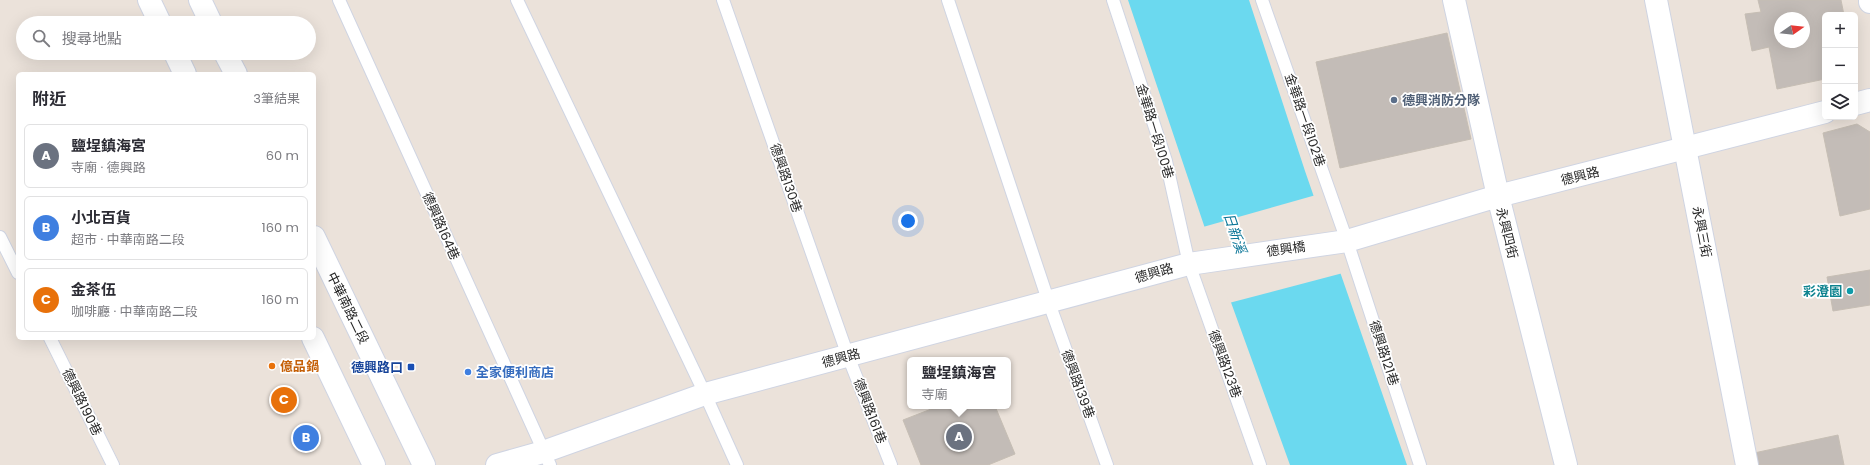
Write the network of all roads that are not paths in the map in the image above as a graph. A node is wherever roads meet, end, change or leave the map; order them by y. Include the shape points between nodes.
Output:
1 (149, 0) edge
2 (200, 0) edge
3 (339, 0) edge
4 (517, 0) edge
5 (723, 0) edge
6 (948, 0) edge
7 (1113, 0) edge
8 (1262, 0) edge
9 (1454, 0) edge
10 (1656, 0) edge
11 (157, 16) edge
12 (208, 16) edge
13 (178, 60) edge
14 (229, 60) edge
15 (184, 72) edge
16 (235, 72) edge
17 (1870, 100) edge
18 (1858, 103) edge
19 (1822, 113) edge
20 (1685, 149) junction
21 (1498, 196) junction
22 (0, 237) edge
23 (316, 241) edge
24 (1341, 241) junction
25 (1189, 264) junction
26 (16, 269) edge
27 (1049, 303) junction
28 (51, 340) edge
29 (313, 340) edge
30 (848, 356) junction
31 (705, 394) junction
32 (546, 458) edge
33 (114, 465) edge
34 (374, 465) edge
35 (424, 465) edge
36 (497, 465) edge
37 (737, 465) edge
38 (891, 465) edge
39 (1107, 465) edge
40 (1260, 465) edge
41 (1420, 465) edge
42 (1566, 465) edge
43 (1747, 465) edge

1 - 11 street
2 - 12 street
3 - 32 lane, 德興路164巷
4 - 31 lane
5 - 30 lane, 德興路130巷
6 - 27 lane
7 - 25 lane, 金華路一段100巷 via 1166,161
8 - 24 lane, 金華路一段102巷
9 - 21 street, 永興四街
10 - 20 street, 永興三街
13 - 15 street
14 - 16 street
17 - 18 street
19 - 20 street, 德興路
20 - 21 street, 德興路
20 - 43 street, 永興三街
21 - 24 street, 德興路
21 - 42 street, 永興四街
22 - 26 lane
23 - 35 street, 中華南路二段
24 - 25 street, 德興橋
24 - 41 lane, 德興路121巷
25 - 27 street, 德興路
25 - 40 lane, 德興路123巷
27 - 30 street, 德興路
27 - 39 lane, 德興路139巷
28 - 33 lane, 德興路190巷
29 - 34 street
30 - 31 street, 德興路
30 - 38 lane, 德興路161巷
31 - 32 street, 德興路
31 - 37 lane
32 - 36 street, 德興路

